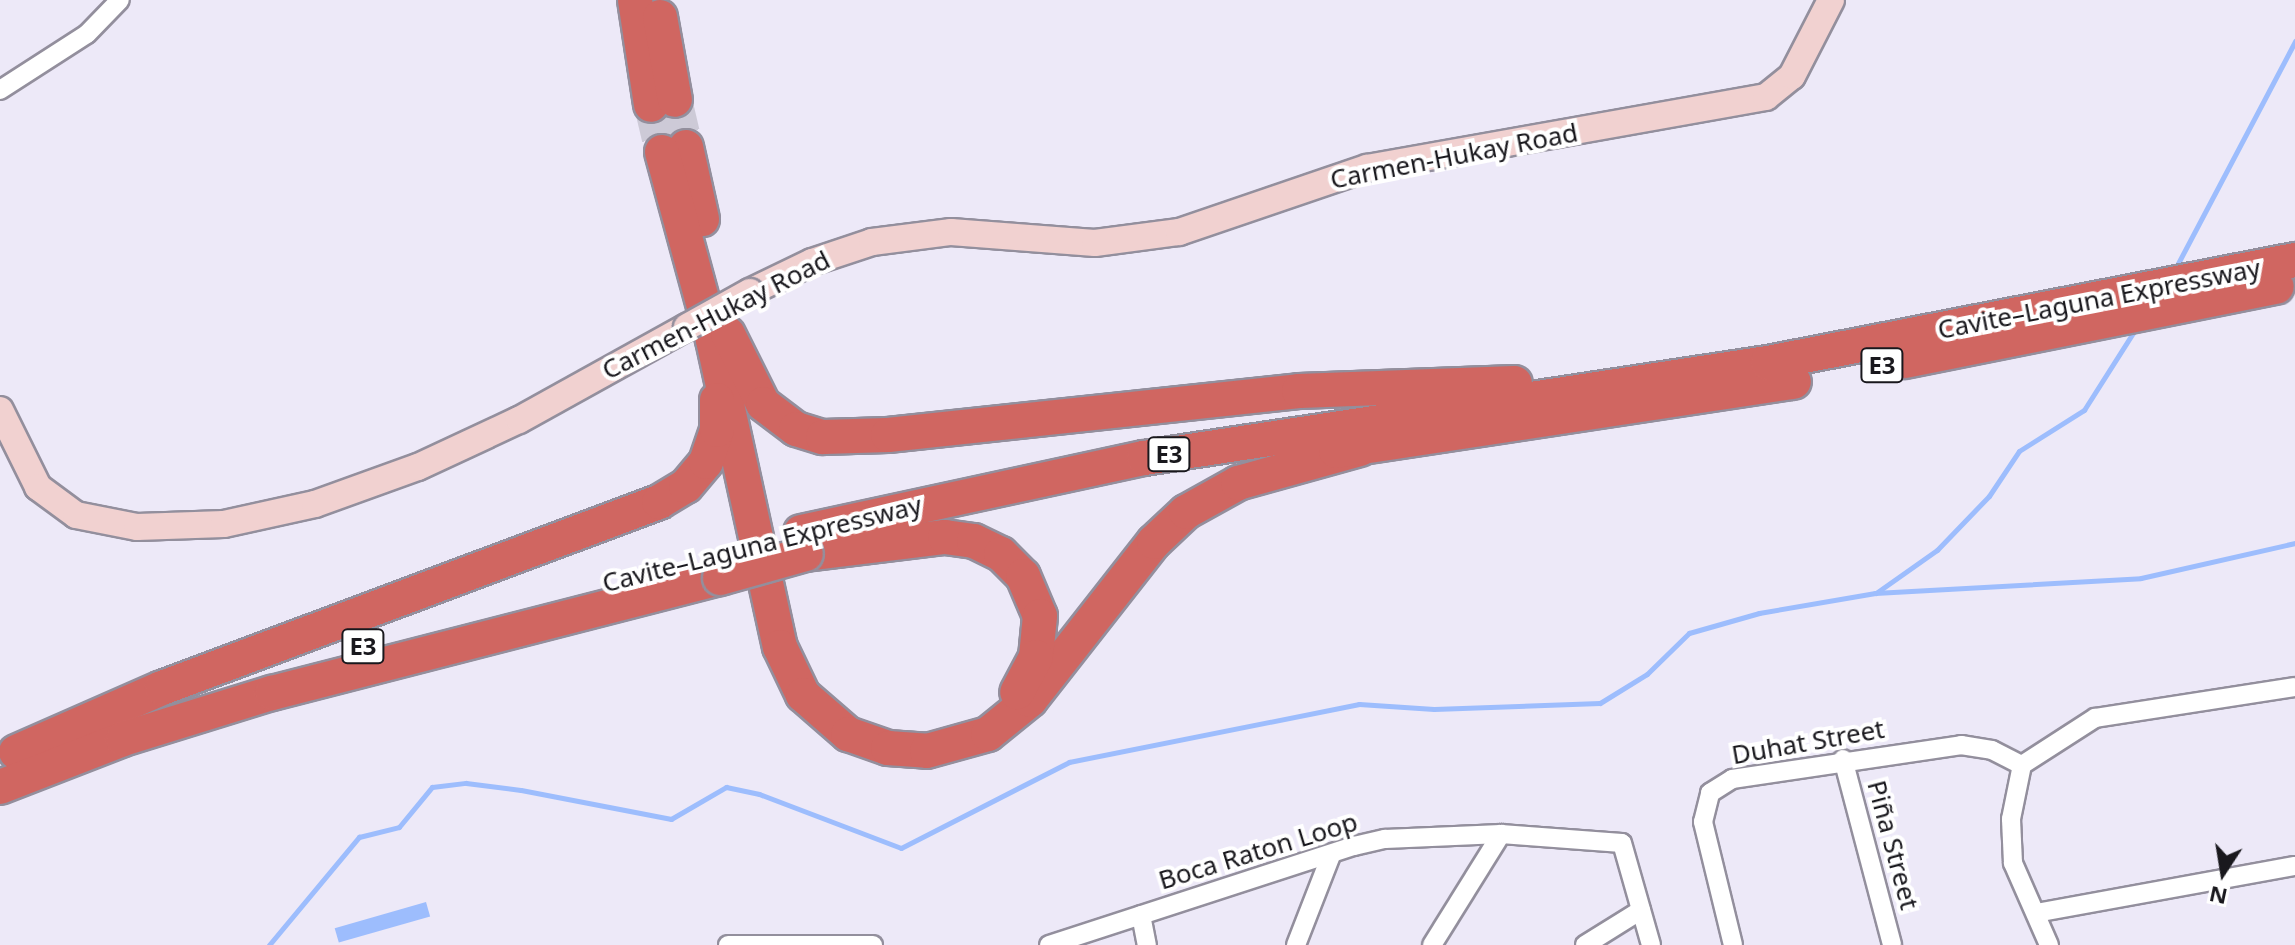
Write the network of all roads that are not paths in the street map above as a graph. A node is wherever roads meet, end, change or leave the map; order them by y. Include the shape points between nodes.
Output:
1 (120, 0) edge
2 (635, 0) edge
3 (656, 0) edge
4 (1831, 0) edge
5 (0, 90) edge
6 (674, 150) tunnel mouth
7 (2295, 260) edge
8 (2295, 284) edge
9 (2207, 290) junction
10 (709, 334) junction
11 (1667, 391) junction
12 (0, 410) edge
13 (1372, 446) junction
14 (804, 543) junction
15 (717, 566) junction
16 (2295, 687) edge
17 (8, 755) edge
18 (1843, 759) junction
19 (2022, 765) junction
20 (0, 787) edge
21 (1501, 834) junction
22 (1331, 855) junction
23 (2295, 866) edge
24 (1641, 910) junction
25 (2036, 913) junction
26 (1141, 915) junction
27 (728, 945) edge
28 (873, 945) edge
29 (1049, 945) edge
30 (1147, 945) edge
31 (1296, 945) edge
32 (1432, 945) edge
33 (1585, 945) edge
34 (1651, 945) edge
35 (1733, 945) edge
36 (1892, 945) edge
37 (2049, 945) edge

1 - 5 street via 87,34
2 - 3 highway via 663,102
4 - 10 street, Carmen-Hukay Road, bridge via 1792,76 1766,97 1367,168 1179,232 1095,243 951,232 872,242 812,262 750,292
6 - 10 highway
7 - 9 highway, Cavite–Laguna Expressway / E3
8 - 9 highway, E3
9 - 11 highway, Cavite–Laguna Expressway / E3 via 2111,296
9 - 11 highway, Cavite–Laguna Expressway / E3 via 2096,326
10 - 11 highway via 772,413 809,434 843,438 1299,391
10 - 12 street, Carmen-Hukay Road via 418,467 315,504 224,524 137,527 76,515 38,487
10 - 13 highway via 786,664 803,695 830,722 888,748 950,749 1006,723 1030,700 1154,542 1205,499 1258,477
10 - 14 highway via 788,622 804,667 818,688 870,728 894,735 938,736 1000,710 1029,675 1040,636 1033,593 1012,563 988,546 945,537
10 - 17 highway via 717,430 706,462 677,493 162,688
11 - 13 highway, E3
11 - 14 highway, Cavite–Laguna Expressway / E3 via 1541,399 1144,458
13 - 14 highway, Cavite–Laguna Expressway / E3
14 - 15 highway, Cavite–Laguna Expressway / E3, bridge
15 - 17 highway, Cavite–Laguna Expressway / E3 via 203,690
15 - 20 highway, Cavite–Laguna Expressway / E3 via 259,697 123,739
16 - 19 street via 2095,718
18 - 19 street, Duhat Street via 1961,745 1992,750
18 - 35 street, Duhat Street via 1732,779 1710,793 1703,822
18 - 36 street, Piña Street
19 - 25 street via 2011,819 2013,863
21 - 22 street, Boca Raton Loop via 1385,839
21 - 24 street, Boca Raton Loop via 1622,843
21 - 32 street
22 - 26 street, Boca Raton Loop
22 - 31 street
23 - 25 street
24 - 33 street
24 - 34 street, Boca Raton Loop
25 - 37 street
26 - 29 street, Boca Raton Loop
26 - 30 street
27 - 28 street

